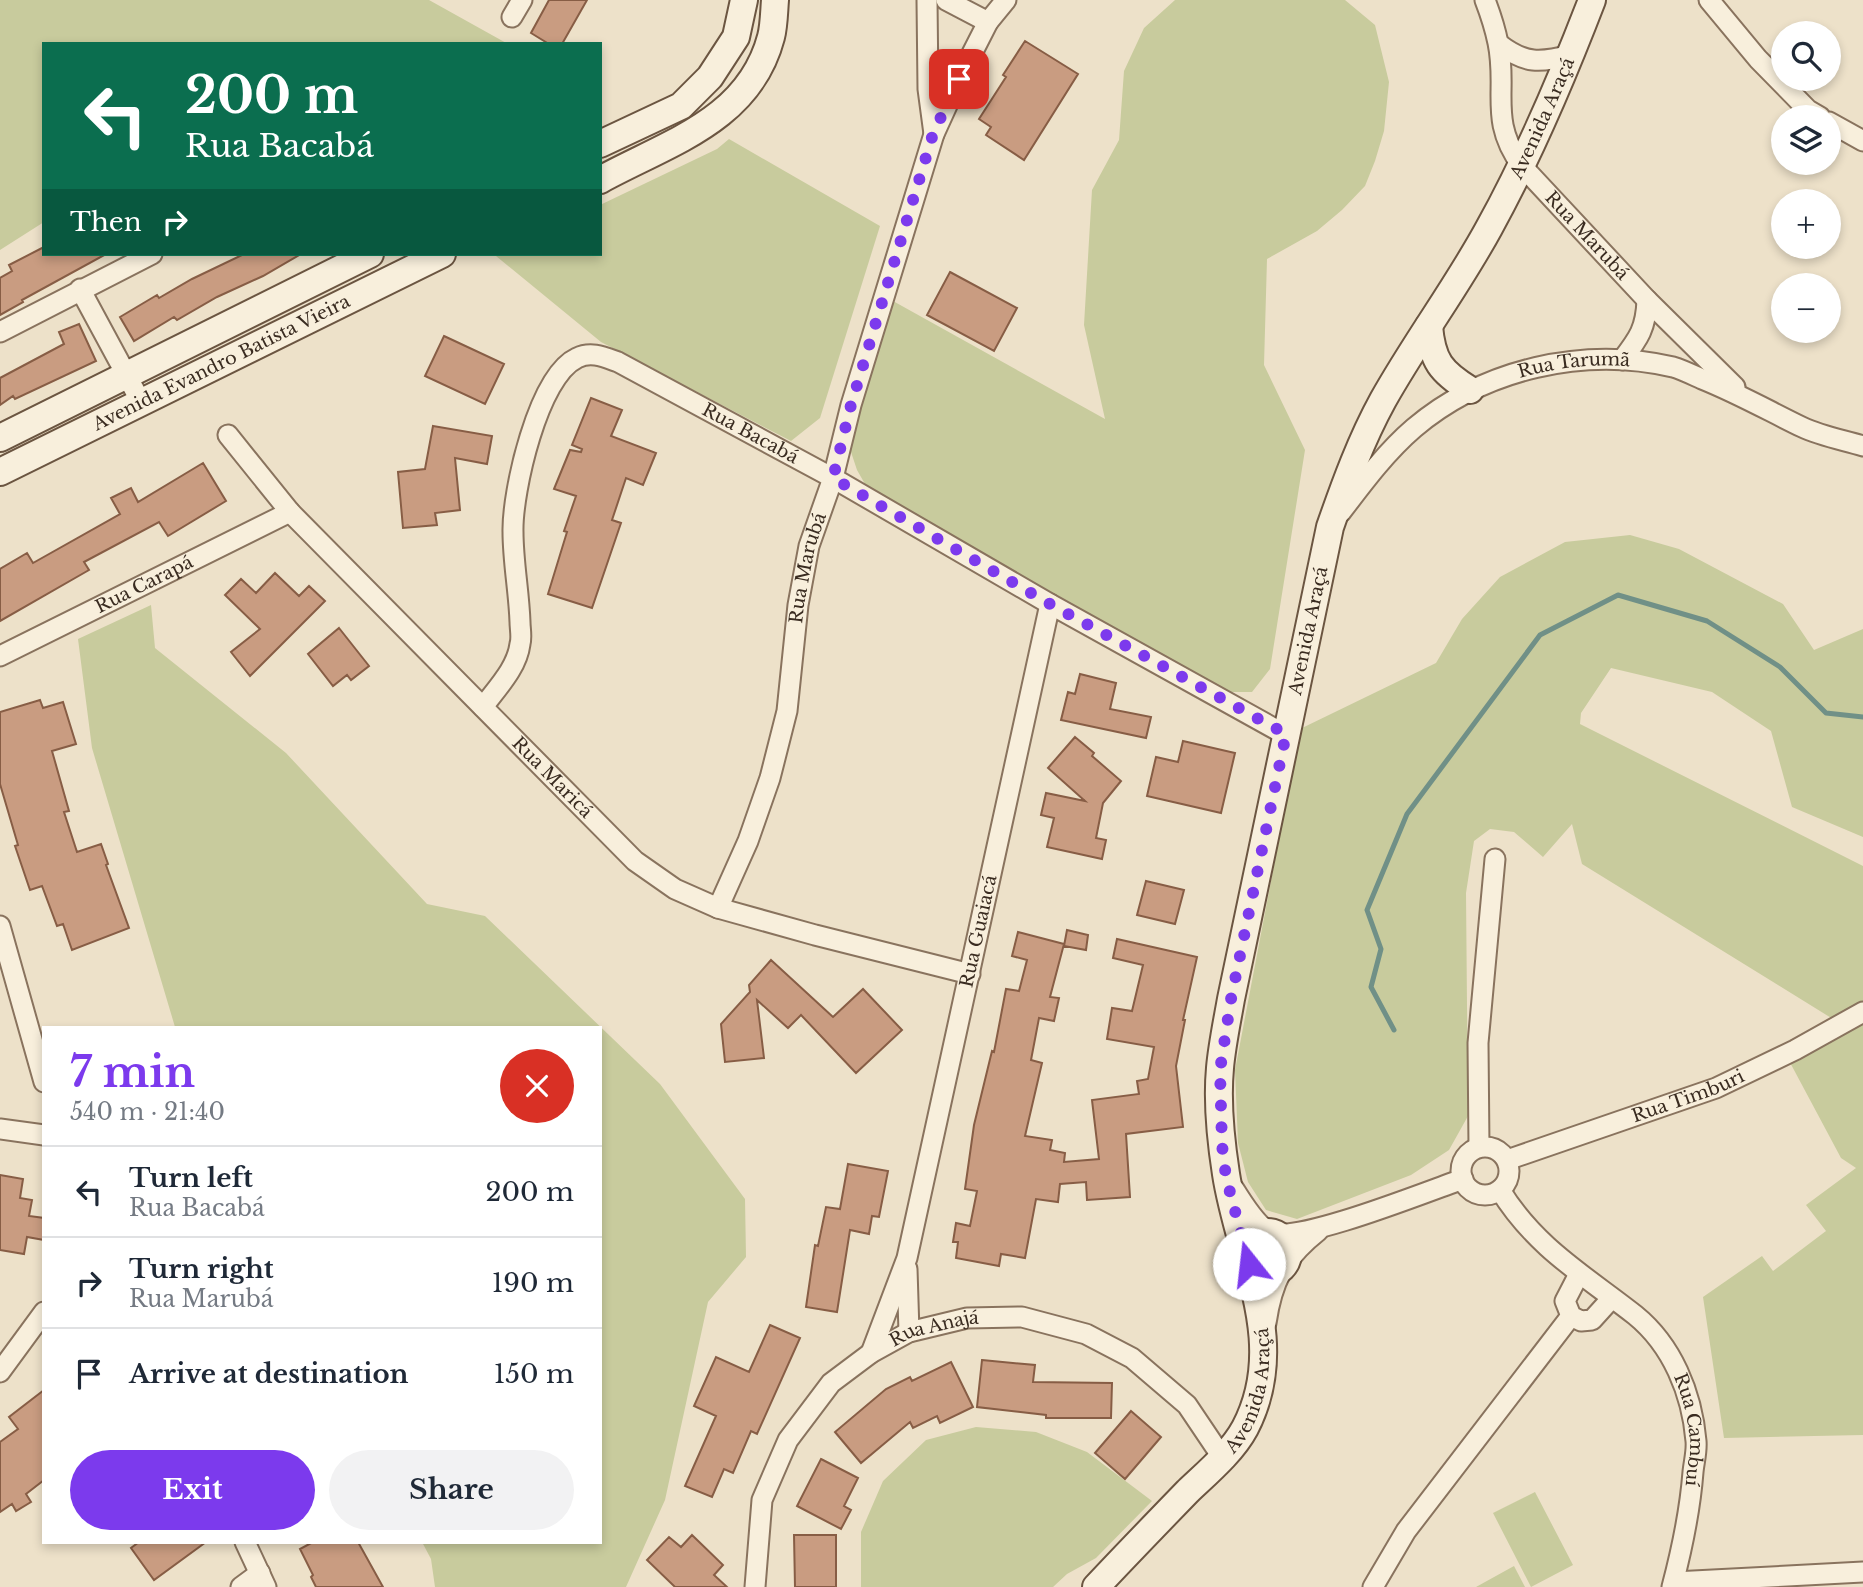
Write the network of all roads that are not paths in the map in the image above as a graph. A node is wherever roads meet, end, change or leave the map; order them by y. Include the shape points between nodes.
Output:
1 (744, 0) edge
2 (775, 0) edge
3 (927, 0) edge
4 (946, 0) edge
5 (1006, 0) edge
6 (1485, 0) edge
7 (1592, 0) edge
8 (1709, 0) edge
9 (988, 22) junction
10 (1499, 44) junction
11 (1571, 55) junction
12 (1803, 105) edge
13 (1841, 129) edge
14 (933, 134) junction
15 (1863, 141) edge
16 (602, 143) edge
17 (1522, 166) junction
18 (602, 179) edge
19 (148, 256) edge
20 (366, 256) edge
21 (438, 256) edge
22 (80, 289) junction
23 (1647, 300) junction
24 (1429, 326) junction
25 (0, 331) edge
26 (1622, 360) junction
27 (127, 374) junction
28 (1470, 390) junction
29 (1743, 396) junction
30 (141, 402) junction
31 (228, 435) dead end
32 (0, 438) edge
33 (1863, 446) edge
34 (0, 472) edge
35 (833, 478) junction
36 (290, 512) junction
37 (1330, 527) junction
38 (1050, 604) junction
39 (0, 656) edge
40 (483, 707) junction
41 (1286, 734) junction
42 (1494, 859) dead end
43 (718, 908) junction
44 (0, 926) edge
45 (970, 974) junction
46 (1863, 1012) edge
47 (42, 1075) edge
48 (0, 1129) edge
49 (42, 1135) edge
50 (1479, 1147) junction
51 (1507, 1160) junction
52 (1226, 1177) junction
53 (1463, 1179) junction
54 (1500, 1190) junction
55 (1321, 1228) junction
56 (1272, 1233) junction
57 (907, 1258) junction
58 (1246, 1258) junction
59 (1282, 1266) junction
60 (1579, 1274) junction
61 (1611, 1299) junction
62 (42, 1315) edge
63 (1571, 1316) junction
64 (909, 1332) junction
65 (1263, 1339) junction
66 (871, 1353) junction
67 (0, 1372) edge
68 (1222, 1457) junction
69 (246, 1544) edge
70 (1863, 1572) edge
71 (263, 1580) edge
72 (1673, 1584) edge
73 (241, 1587) edge
74 (755, 1587) edge
75 (1096, 1587) edge
76 (1373, 1587) edge

1 - 16 street via 736,37 710,77 681,106
2 - 18 street via 772,36 757,73 731,105 696,132
3 - 14 street
4 - 9 street
5 - 9 street, Rua Marubá
6 - 10 street, Rua Marubá
7 - 11 street, Avenida Araçá
8 - 12 street
9 - 14 street, Rua Marubá
10 - 11 street via 1531,61
10 - 17 street, Rua Marubá via 1501,123
11 - 17 street, Avenida Araçá
13 - 15 street
14 - 35 street, Rua Marubá
17 - 23 street, Rua Marubá
17 - 24 street, Avenida Araçá
19 - 22 street
20 - 27 street, Avenida Evandro Batista Vieira
21 - 30 street, Avenida Evandro Batista Vieira
22 - 25 street
22 - 27 street
23 - 26 street via 1646,322
23 - 29 street, Rua Marubá
24 - 28 street via 1438,364
24 - 37 street, Avenida Araçá via 1383,400 1353,462
26 - 28 street, Rua Tarumã via 1569,360
26 - 29 street, Rua Tarumã via 1674,368
27 - 30 street
27 - 32 street, Avenida Evandro Batista Vieira
28 - 37 street, Rua Tarumã via 1414,428 1371,472
29 - 33 street, Rua Tarumã via 1805,428
30 - 34 street, Avenida Evandro Batista Vieira
31 - 36 street, Rua Maricá
35 - 38 street, Rua Bacabá
35 - 40 street, Rua Bacabá via 618,362 595,354 577,358 559,374 538,413 522,466 512,531 520,644 509,674
35 - 43 street, Rua Marubá via 809,546 787,711 770,778
36 - 39 street, Rua Carapá
36 - 40 street, Rua Maricá
37 - 41 street, Avenida Araçá
38 - 41 street, Rua Bacabá
38 - 45 street, Rua Guaiacá
40 - 43 street, Rua Maricá via 635,861 675,889
41 - 52 street, Avenida Araçá via 1220,1070
42 - 50 street via 1478,1043
43 - 45 street, Rua Maricá
44 - 47 street
45 - 57 street, Rua Guaiacá
46 - 51 street, Rua Timburi via 1716,1088
48 - 49 street
50 - 51 street via 1499,1150
50 - 53 street via 1462,1163
51 - 54 street via 1509,1176
52 - 56 street via 1253,1217
52 - 58 street, Avenida Araçá
53 - 54 street via 1479,1194
53 - 55 street
54 - 60 street via 1534,1236
55 - 56 street
55 - 59 street
56 - 58 street via 1252,1238
56 - 59 street via 1286,1246
57 - 64 street, Rua Guaiacá
57 - 66 street, Rua Guaiacá
58 - 59 street via 1258,1272 1272,1273
58 - 65 street, Avenida Araçá via 1259,1302
59 - 65 street
60 - 61 street, Rua Cambuí
60 - 63 street via 1565,1301
61 - 63 street via 1592,1320
61 - 72 street, Rua Cambuí via 1650,1329 1675,1363 1688,1397 1696,1442 1690,1504
62 - 67 street
63 - 76 street via 1406,1531
64 - 66 street, Rua Anajá
64 - 68 street, Rua Anajá via 967,1318 1022,1317 1086,1334 1132,1358 1187,1405
65 - 68 street, Avenida Araçá via 1263,1373 1255,1402 1244,1429
66 - 74 street, Rua Anajá via 831,1383 788,1440 762,1500
68 - 75 street, Avenida Araçá
69 - 71 street
70 - 72 street
71 - 73 street

